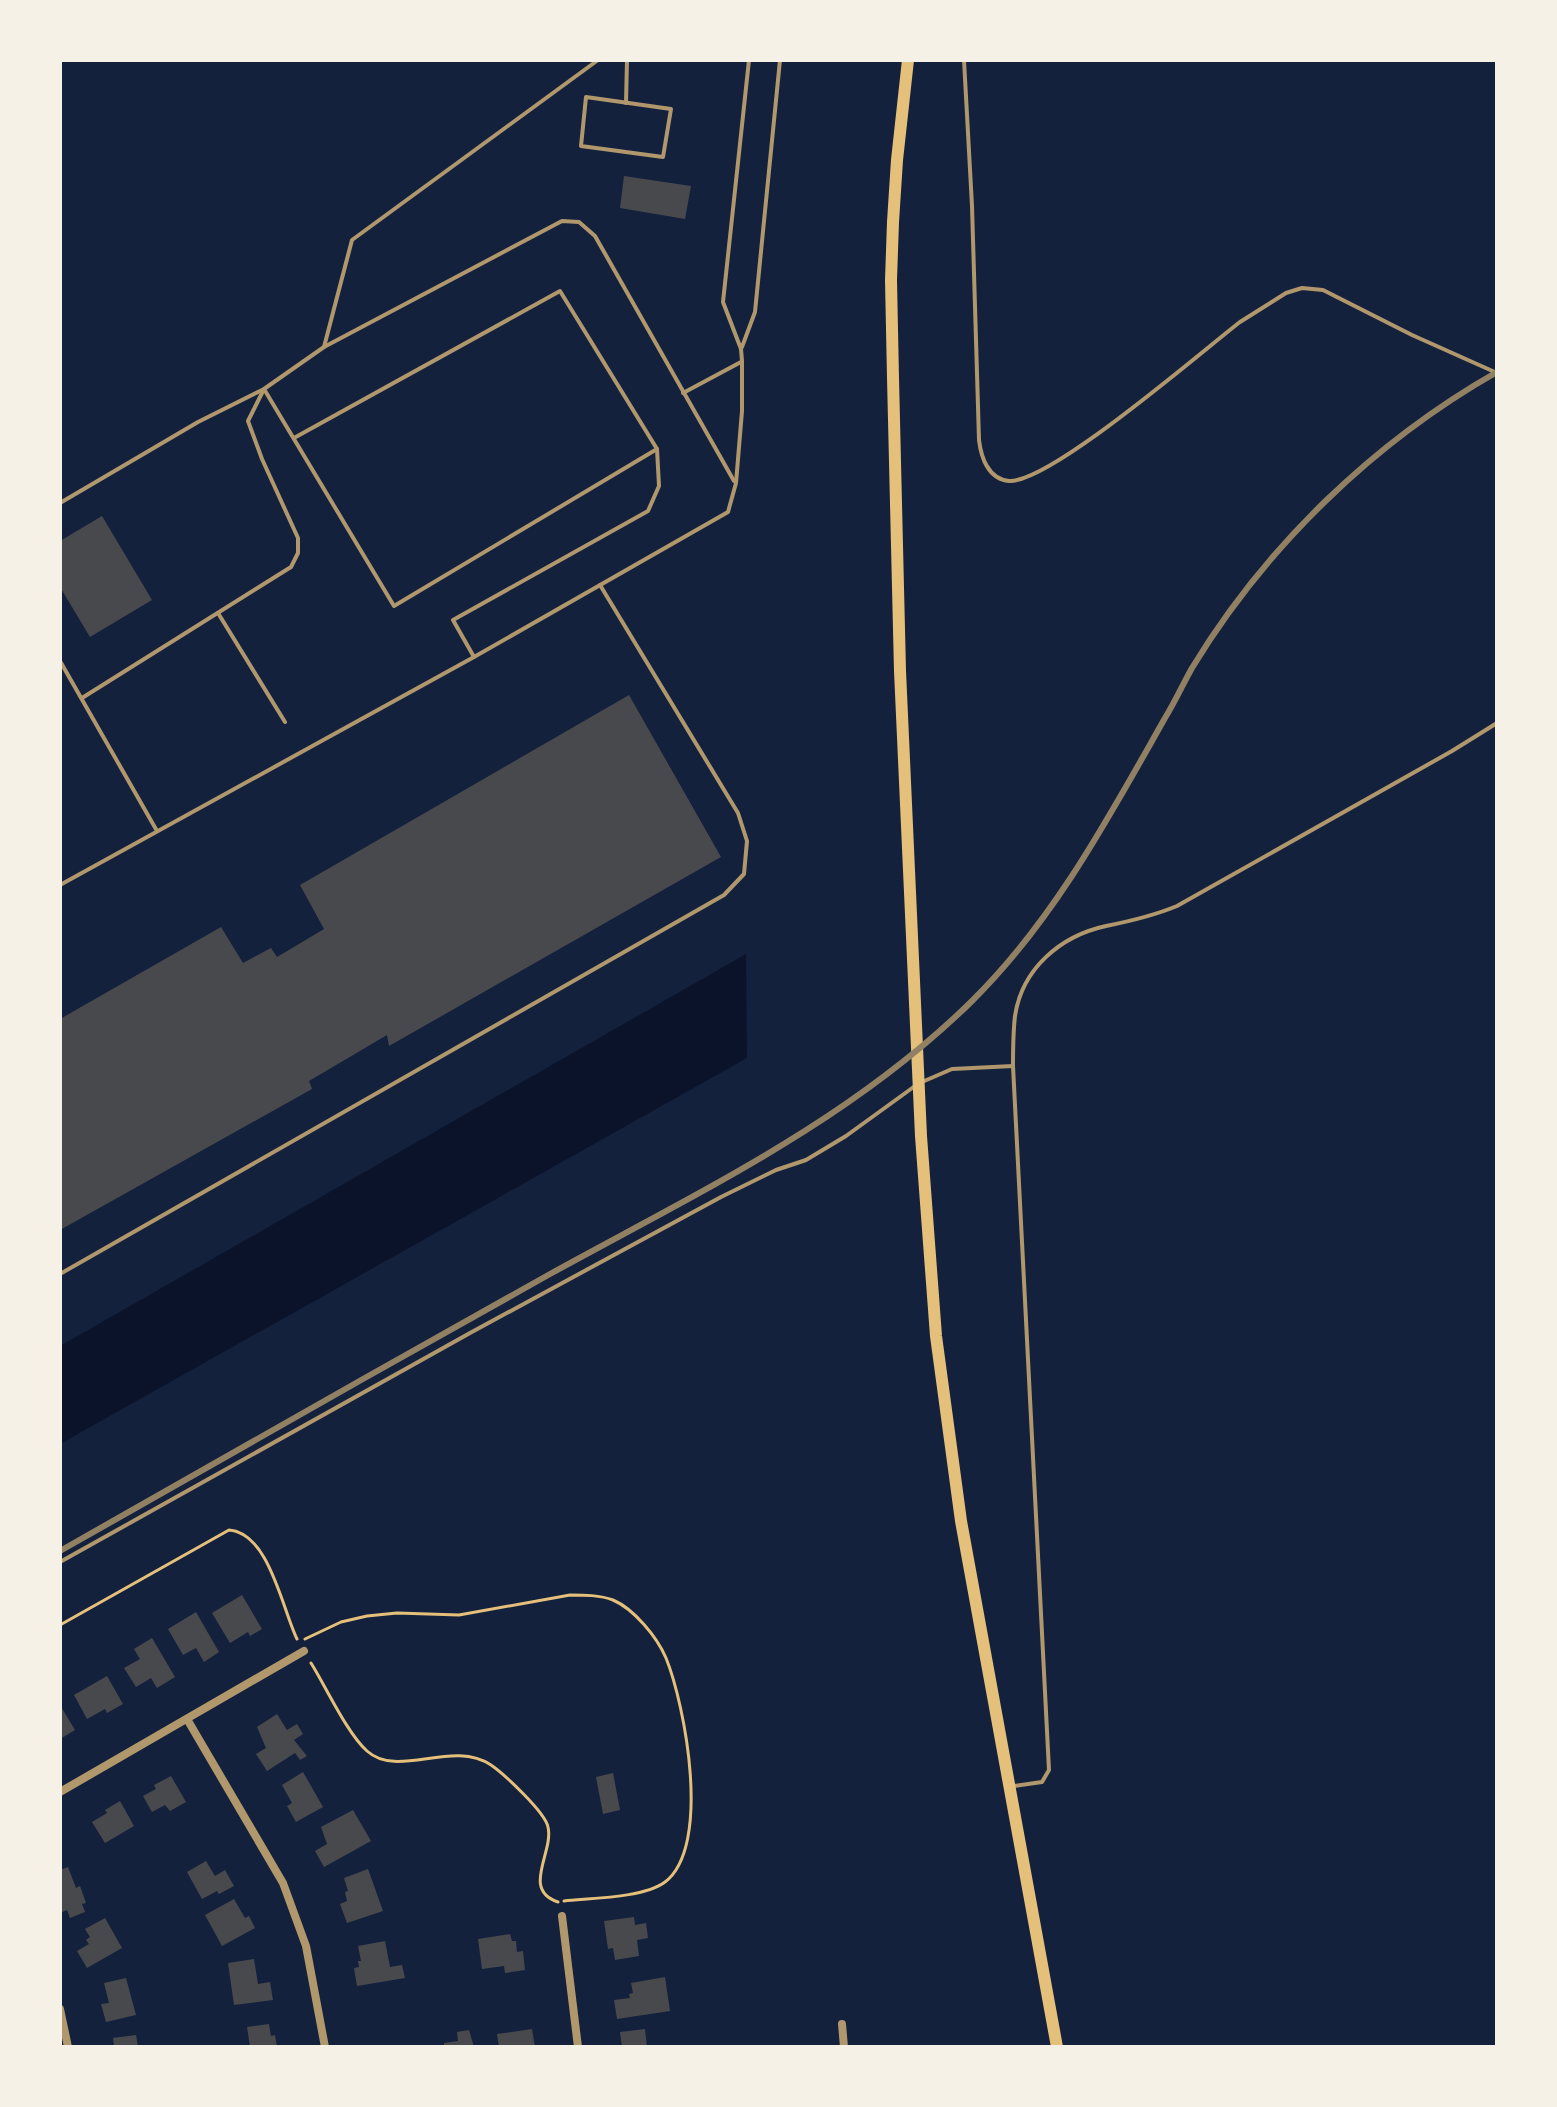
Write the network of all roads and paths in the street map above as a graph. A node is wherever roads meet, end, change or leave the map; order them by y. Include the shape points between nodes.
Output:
1 (598, 60) edge
2 (627, 60) edge
3 (749, 60) edge
4 (780, 60) edge
5 (908, 60) edge
6 (964, 60) edge
7 (626, 103) junction
8 (324, 347) junction
9 (741, 349) junction
10 (742, 361) junction
11 (1497, 373) edge
12 (264, 389) junction
13 (683, 393) junction
14 (294, 438) junction
15 (657, 449) junction
16 (736, 483) junction
17 (60, 503) edge
18 (600, 585) junction
19 (218, 613) junction
20 (474, 657) junction
21 (60, 661) edge
22 (82, 698) junction
23 (285, 722) dead end
24 (1497, 723) edge
25 (157, 831) junction
26 (60, 885) edge
27 (1013, 1066) junction
28 (60, 1274) edge
29 (60, 1562) edge
30 (60, 1625) edge
31 (304, 1651) joint
32 (187, 1719) junction
33 (1011, 1787) junction
34 (60, 1792) edge
35 (562, 1916) dead end
36 (60, 2009) edge
37 (842, 2024) dead end
38 (68, 2047) edge
39 (325, 2047) edge
40 (578, 2047) edge
41 (844, 2047) edge
42 (1057, 2047) edge

1 - 8 lane via 352,240
2 - 7 lane
3 - 9 lane via 723,302
4 - 9 lane via 755,312
5 - 33 main road via 891,280 900,671 921,1136 936,1336 961,1521
6 - 11 lane via 979,440 987,467 998,477 1027,477 1067,457 1249,316 1302,288 1323,290
7 - 7 lane via 586,97 581,146 663,157 671,109
8 - 12 lane
8 - 13 lane via 562,221 579,222 595,236
9 - 10 lane
10 - 13 lane
10 - 16 lane
12 - 14 lane
12 - 17 lane
12 - 19 lane via 248,421 298,538 298,553 291,567
13 - 16 lane
14 - 15 lane via 560,291
14 - 15 lane via 394,606
15 - 20 lane via 659,486 648,511 453,620
16 - 18 lane via 728,512
18 - 20 lane
18 - 28 lane via 738,813 747,841 744,874 724,895
19 - 22 lane
19 - 23 lane
20 - 25 lane
21 - 22 lane
22 - 25 lane
24 - 27 lane via 1177,906 1088,932 1052,950 1020,995
25 - 26 lane
27 - 29 lane via 939,1072 806,1160 721,1197 511,1310
27 - 33 lane via 1049,1770 1042,1782
30 - 31 path via 229,1530 253,1540 266,1559 299,1642 324,1628 367,1616 459,1615 570,1595 613,1600 637,1618 662,1650 680,1705 691,1809 679,1863 668,1879 651,1889 559,1902 547,1897 539,1876 548,1824 535,1804 491,1765 470,1756 377,1758 358,1741
31 - 32 street
32 - 34 street
32 - 39 street via 283,1883 306,1946
33 - 42 main road
35 - 40 street
36 - 38 street
37 - 41 street

